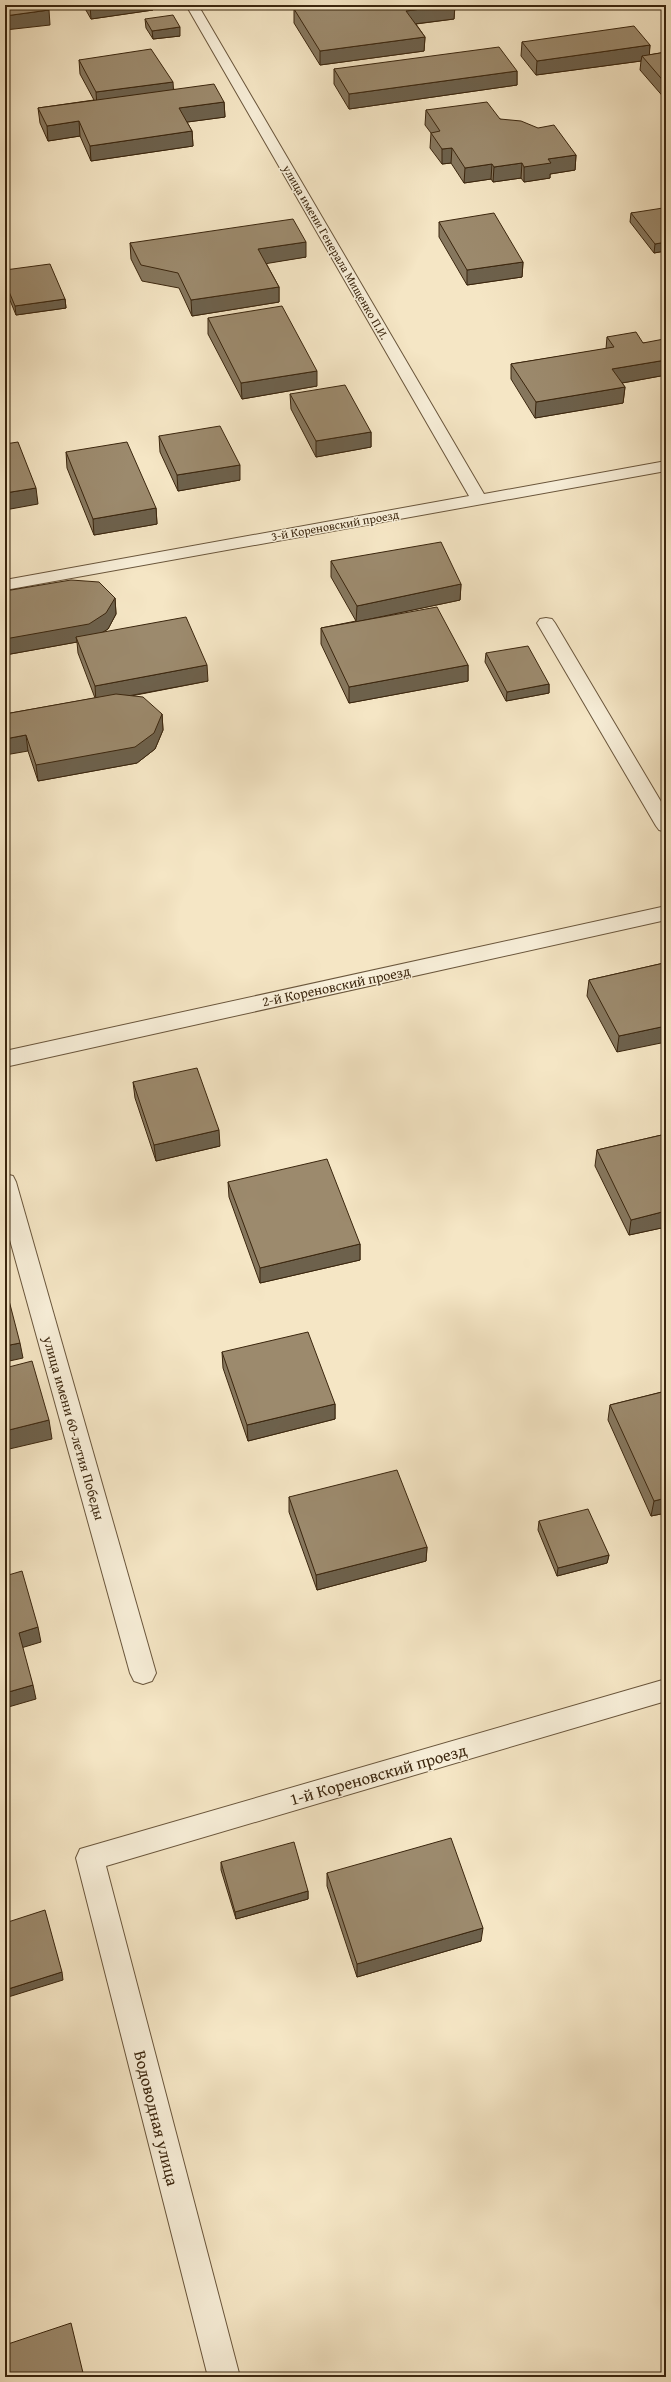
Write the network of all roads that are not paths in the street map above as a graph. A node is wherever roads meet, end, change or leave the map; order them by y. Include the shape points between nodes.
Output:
1 (192, 5) edge
2 (666, 466) edge
3 (479, 499) junction
4 (5, 585) edge
5 (546, 623) dead end
6 (666, 826) edge
7 (666, 913) edge
8 (5, 1059) edge
9 (5, 1182) edge
10 (143, 1673) dead end
11 (666, 1690) edge
12 (90, 1858) joint
13 (224, 2377) edge

1 - 3 street, улица имени Генерала Мищенко П.И.
2 - 3 street, 3-й Кореновский проезд
3 - 4 street, 3-й Кореновский проезд
5 - 6 street
7 - 8 street, 2-й Кореновский проезд
9 - 10 street, улица имени 60-летия Победы
11 - 12 street, 1-й Кореновский проезд
12 - 13 street, Водоводная улица

